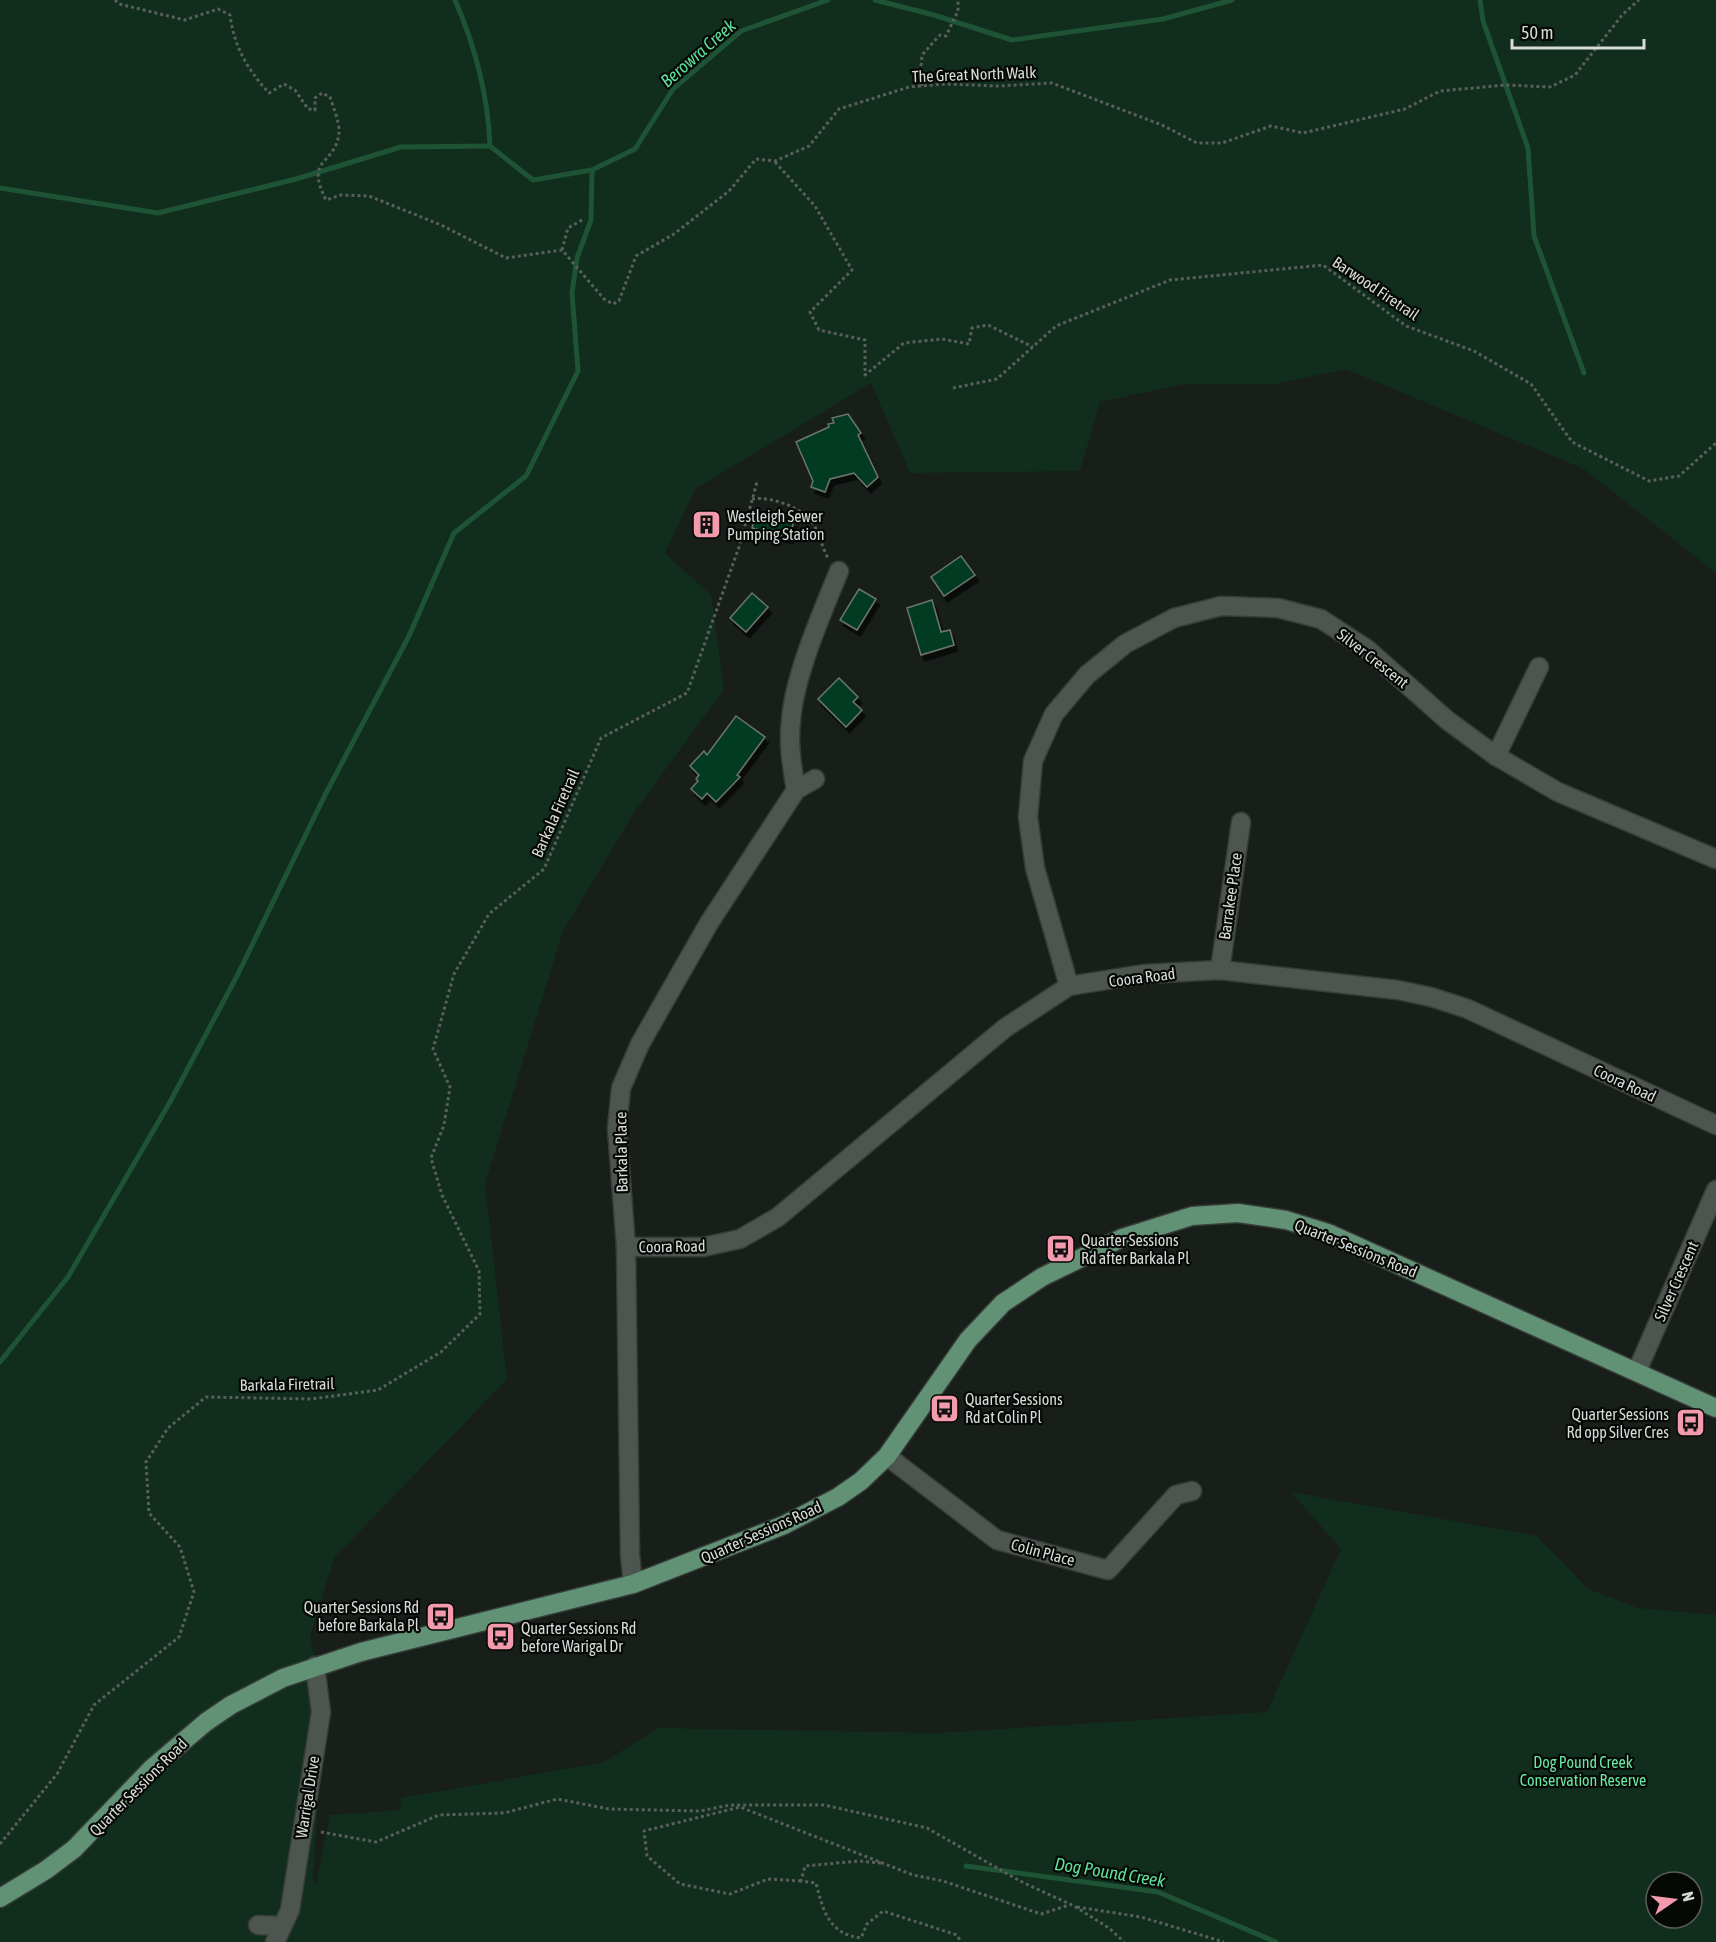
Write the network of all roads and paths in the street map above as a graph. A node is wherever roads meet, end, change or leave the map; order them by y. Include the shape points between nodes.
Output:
1 (115, 0) edge
2 (958, 0) edge
3 (1639, 0) edge
4 (922, 86) junction
5 (775, 161) junction
6 (582, 220) dead end
7 (562, 250) junction
8 (1033, 347) junction
9 (953, 388) dead end
10 (1716, 443) edge
11 (757, 482) dead end
12 (752, 499) junction
13 (838, 571) joint
14 (1539, 667) dead end
15 (1496, 756) junction
16 (815, 779) dead end
17 (796, 790) junction
18 (1240, 822) dead end
19 (1716, 859) edge
20 (1220, 970) junction
21 (1070, 986) junction
22 (1716, 1125) edge
23 (1716, 1190) edge
24 (626, 1247) junction
25 (1637, 1371) junction
26 (1716, 1408) edge
27 (887, 1455) junction
28 (1192, 1491) dead end
29 (633, 1584) junction
30 (315, 1666) junction
31 (301, 1829) junction
32 (0, 1844) edge
33 (885, 1863) junction
34 (801, 1881) junction
35 (0, 1898) edge
36 (1072, 1906) junction
37 (258, 1925) dead end
38 (278, 1934) edge
39 (960, 1942) edge
40 (1124, 1942) edge
41 (1224, 1942) edge

1 - 7 path via 185,20 218,9 230,15 242,56 252,75 269,93 284,84 295,90 308,109 315,110 315,98 322,93 330,97 340,130 336,149 322,161 317,172 326,200 341,195 369,196 441,225 506,258
2 - 4 path via 958,12 946,36 940,35 922,55 915,75
3 - 4 path, The Great North Walk via 1575,75 1551,87 1506,85 1440,91 1405,109 1303,133 1271,126 1222,143 1197,143 1162,125 1052,83
4 - 5 path, The Great North Walk via 838,109 809,146
5 - 7 path, The Great North Walk via 756,159 728,192 674,234 636,256 619,301 613,304 604,299
5 - 8 path via 815,206 852,270 810,312 819,330 865,340 865,375 904,343 942,339 969,344 972,328 988,325
6 - 7 path via 568,228
8 - 9 path, Barwood Firetrail via 997,379
8 - 10 path, Barwood Firetrail via 1056,326 1170,280 1323,265 1406,326 1474,351 1531,384 1572,441 1649,481 1679,476
11 - 12 path, Barkala Firetrail
12 - 13 path via 784,503 802,514 814,525 827,557
12 - 32 path, Barkala Firetrail via 740,547 687,693 601,738 544,869 489,914 454,974 433,1049 450,1087 444,1125 431,1158 442,1195 479,1271 480,1314 441,1352 378,1390 311,1399 206,1397 168,1428 146,1462 149,1513 180,1547 194,1592 179,1637 94,1705 57,1774
13 - 17 street via 817,626 790,720
14 - 15 street
15 - 19 street, Silver Crescent via 1558,792
15 - 21 street, Silver Crescent via 1447,720 1367,650 1321,619 1278,608 1221,606 1174,618 1125,644 1087,675 1054,714 1033,761 1028,817 1035,868
16 - 17 street, Barkala Place
17 - 24 street, Barkala Place via 709,923 640,1044 621,1088 618,1168
18 - 20 street, Barrakee Place
20 - 21 street, Coora Road via 1144,974
20 - 22 street, Coora Road via 1431,997 1468,1010
21 - 24 street, Coora Road via 1005,1028 769,1222 740,1239 704,1248
23 - 25 street, Silver Crescent
24 - 29 street, Barkala Place
25 - 26 main road, Quarter Sessions Road
25 - 27 main road, Quarter Sessions Road via 1328,1233 1286,1220 1248,1215 1192,1216 1122,1238 1042,1277 1003,1303 968,1340
27 - 28 street, Colin Place via 997,1540 1108,1570 1176,1495
27 - 29 main road, Quarter Sessions Road via 861,1481 816,1509 716,1554
29 - 30 main road, Quarter Sessions Road
30 - 31 street, Warrigal Drive via 321,1712
30 - 35 main road, Quarter Sessions Road via 257,1691 206,1722 152,1768 74,1849
31 - 36 path via 375,1842 439,1815 504,1813 557,1799 609,1809 700,1811 730,1805 824,1804 927,1828
31 - 38 street, Warrigal Drive via 290,1910
33 - 34 path via 805,1866
33 - 34 path via 740,1807 644,1831 647,1856 680,1884 730,1894 768,1880
33 - 36 path via 1041,1914
34 - 39 path via 816,1883 825,1915 836,1930 850,1936 861,1938 867,1924 883,1911 957,1935
36 - 40 path
36 - 41 path via 1141,1917
37 - 38 street, Warrigal Drive

